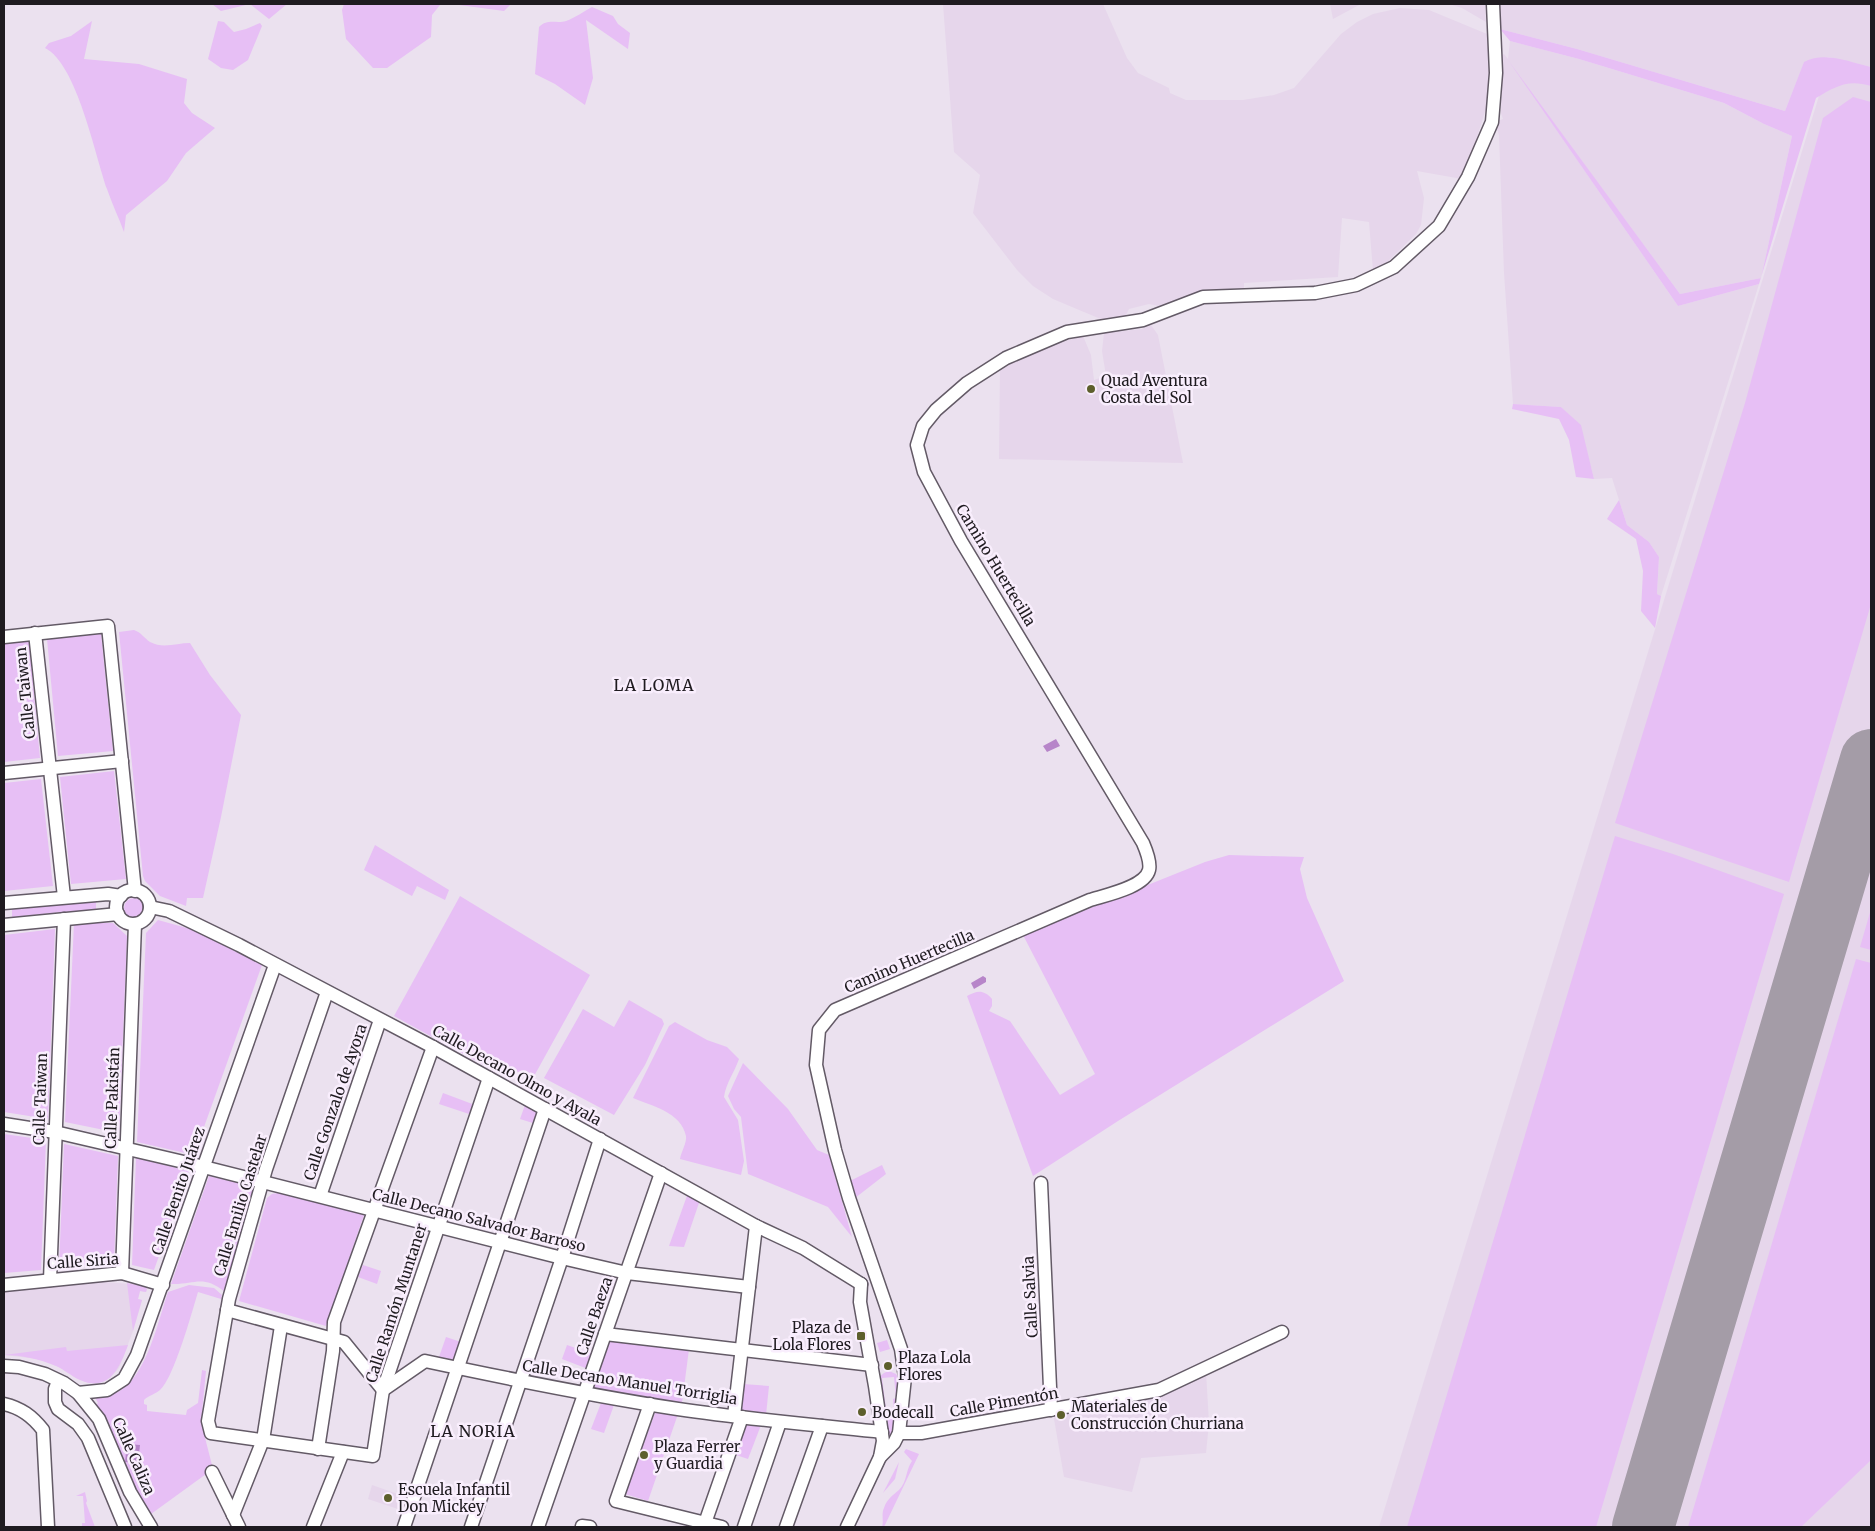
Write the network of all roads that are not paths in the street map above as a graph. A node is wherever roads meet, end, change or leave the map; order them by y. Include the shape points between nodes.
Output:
1 (1493, 4) edge
2 (35, 633) junction
3 (4, 636) edge
4 (122, 761) junction
5 (50, 768) junction
6 (4, 773) edge
7 (135, 891) junction
8 (121, 896) junction
9 (64, 897) junction
10 (4, 903) edge
11 (150, 907) junction
12 (118, 914) junction
13 (64, 919) junction
14 (135, 924) junction
15 (4, 925) edge
16 (275, 964) junction
17 (327, 992) junction
18 (380, 1020) junction
19 (433, 1047) junction
20 (489, 1078) junction
21 (545, 1109) junction
22 (4, 1124) edge
23 (55, 1132) junction
24 (600, 1139) junction
25 (126, 1148) junction
26 (204, 1167) junction
27 (661, 1173) junction
28 (262, 1181) junction
29 (1041, 1183) dead end
30 (320, 1196) junction
31 (376, 1210) junction
32 (438, 1226) junction
33 (756, 1226) junction
34 (500, 1242) junction
35 (562, 1258) junction
36 (122, 1273) junction
37 (626, 1273) junction
38 (50, 1280) junction
39 (878, 1280) junction
40 (861, 1284) junction
41 (4, 1285) edge
42 (163, 1285) junction
43 (750, 1287) junction
44 (226, 1310) junction
45 (281, 1326) junction
46 (1282, 1332) dead end
47 (605, 1334) junction
48 (334, 1340) junction
49 (741, 1351) junction
50 (872, 1365) junction
51 (4, 1366) edge
52 (458, 1368) junction
53 (520, 1380) junction
54 (58, 1381) junction
55 (383, 1390) junction
56 (78, 1393) junction
57 (585, 1393) junction
58 (4, 1404) edge
59 (650, 1404) junction
60 (1051, 1410) junction
61 (738, 1417) junction
62 (780, 1422) junction
63 (822, 1426) junction
64 (882, 1432) junction
65 (898, 1432) junction
66 (263, 1440) junction
67 (318, 1448) junction
68 (343, 1452) junction
69 (880, 1457) junction
70 (212, 1472) dead end
71 (233, 1515) junction
72 (705, 1523) junction
73 (48, 1527) edge
74 (125, 1527) edge
75 (151, 1527) edge
76 (239, 1527) edge
77 (313, 1527) edge
78 (404, 1527) edge
79 (471, 1527) edge
80 (538, 1527) edge
81 (722, 1527) edge
82 (744, 1527) edge
83 (786, 1527) edge
84 (847, 1527) edge

1 - 39 street, Camino Huertecilla via 1496,73 1492,122 1468,177 1439,226 1394,267 1356,285 1332,290 1203,297 1143,320 1067,332 1006,358 967,383 923,426 917,445 924,472 961,541 1143,843 1149,870 1142,881 1132,886 1090,900 836,1010 818,1030 816,1064 835,1150
2 - 3 street
2 - 4 street via 108,626
2 - 5 street, Calle Taiwan
4 - 5 street
4 - 7 street
5 - 6 street
5 - 9 street, Calle Taiwan
7 - 8 street
7 - 11 street via 146,896
8 - 9 street
8 - 12 street via 117,902
9 - 10 street
11 - 14 street via 146,919
11 - 16 street, Calle Decano Olmo y Ayala via 168,911
12 - 13 street
12 - 14 street via 122,920
13 - 15 street
13 - 23 street, Calle Taiwan
14 - 25 street, Calle Pakistán
16 - 17 street, Calle Decano Olmo y Ayala
16 - 26 street, Calle Benito Juárez
17 - 18 street, Calle Decano Olmo y Ayala
17 - 28 street, Calle Emilio Castelar
18 - 19 street, Calle Decano Olmo y Ayala
18 - 30 street, Calle Gonzalo de Ayora
19 - 20 street, Calle Decano Olmo y Ayala
19 - 31 street
20 - 21 street, Calle Decano Olmo y Ayala
20 - 32 street, Calle Ramón Muntaner
21 - 24 street, Calle Decano Olmo y Ayala
21 - 34 street
22 - 23 street, Calle Decano Salvador Barroso
23 - 25 street, Calle Decano Salvador Barroso
23 - 38 street, Calle Taiwan
24 - 27 street, Calle Decano Olmo y Ayala
24 - 35 street
25 - 26 street, Calle Decano Salvador Barroso
25 - 36 street, Calle Pakistán
26 - 28 street, Calle Decano Salvador Barroso
26 - 42 street, Calle Benito Juárez
27 - 33 street, Calle Decano Olmo y Ayala
27 - 37 street, Calle Baeza
28 - 30 street, Calle Decano Salvador Barroso
28 - 44 street, Calle Emilio Castelar
29 - 60 street, Calle Salvia
30 - 31 street, Calle Decano Salvador Barroso
31 - 32 street, Calle Decano Salvador Barroso
31 - 48 street via 334,1322
32 - 34 street, Calle Decano Salvador Barroso
32 - 55 street, Calle Ramón Muntaner
33 - 40 street, Calle Decano Olmo y Ayala via 803,1248
33 - 43 street
34 - 35 street, Calle Decano Salvador Barroso
34 - 52 street
35 - 37 street, Calle Decano Salvador Barroso
35 - 53 street
36 - 38 street, Calle Siria
36 - 42 street, Calle Siria
37 - 43 street, Calle Decano Salvador Barroso
37 - 47 street, Calle Baeza
38 - 41 street, Calle Siria
39 - 40 street
39 - 65 street via 902,1349 905,1376
40 - 50 street via 860,1302
42 - 56 street, Calle Benito Juárez via 137,1355 124,1379 107,1390
43 - 49 street
44 - 45 street
44 - 66 street, Calle Emilio Castelar via 208,1422 211,1433
45 - 48 street
45 - 66 street
46 - 60 street, Calle Pimentón via 1159,1390
47 - 49 street
47 - 57 street, Calle Baeza
48 - 55 street via 344,1342
48 - 67 street
49 - 50 street
49 - 61 street
50 - 64 street
51 - 54 street, Calle Caliza via 45,1374
52 - 53 street, Calle Decano Manuel Torriglia
52 - 55 street, Calle Decano Manuel Torriglia via 425,1361
52 - 78 street
53 - 57 street, Calle Decano Manuel Torriglia
53 - 79 street
54 - 56 street, Calle Caliza
54 - 74 street via 55,1402 88,1438
55 - 68 street, Calle Ramón Muntaner via 373,1456
56 - 75 street, Calle Caliza via 99,1419 130,1492
57 - 59 street, Calle Decano Manuel Torriglia
57 - 80 street, Calle Baeza
58 - 73 street via 26,1412 43,1430
59 - 61 street, Calle Decano Manuel Torriglia
59 - 72 street via 616,1501
60 - 65 street, Calle Pimentón via 921,1433
61 - 62 street, Calle Decano Manuel Torriglia
61 - 72 street
62 - 63 street, Calle Decano Manuel Torriglia
62 - 82 street
63 - 64 street, Calle Decano Manuel Torriglia
63 - 83 street
64 - 69 street
65 - 69 street via 894,1443
66 - 67 street
66 - 71 street
67 - 68 street
68 - 77 street
69 - 84 street
70 - 71 street
71 - 76 street
72 - 81 street

